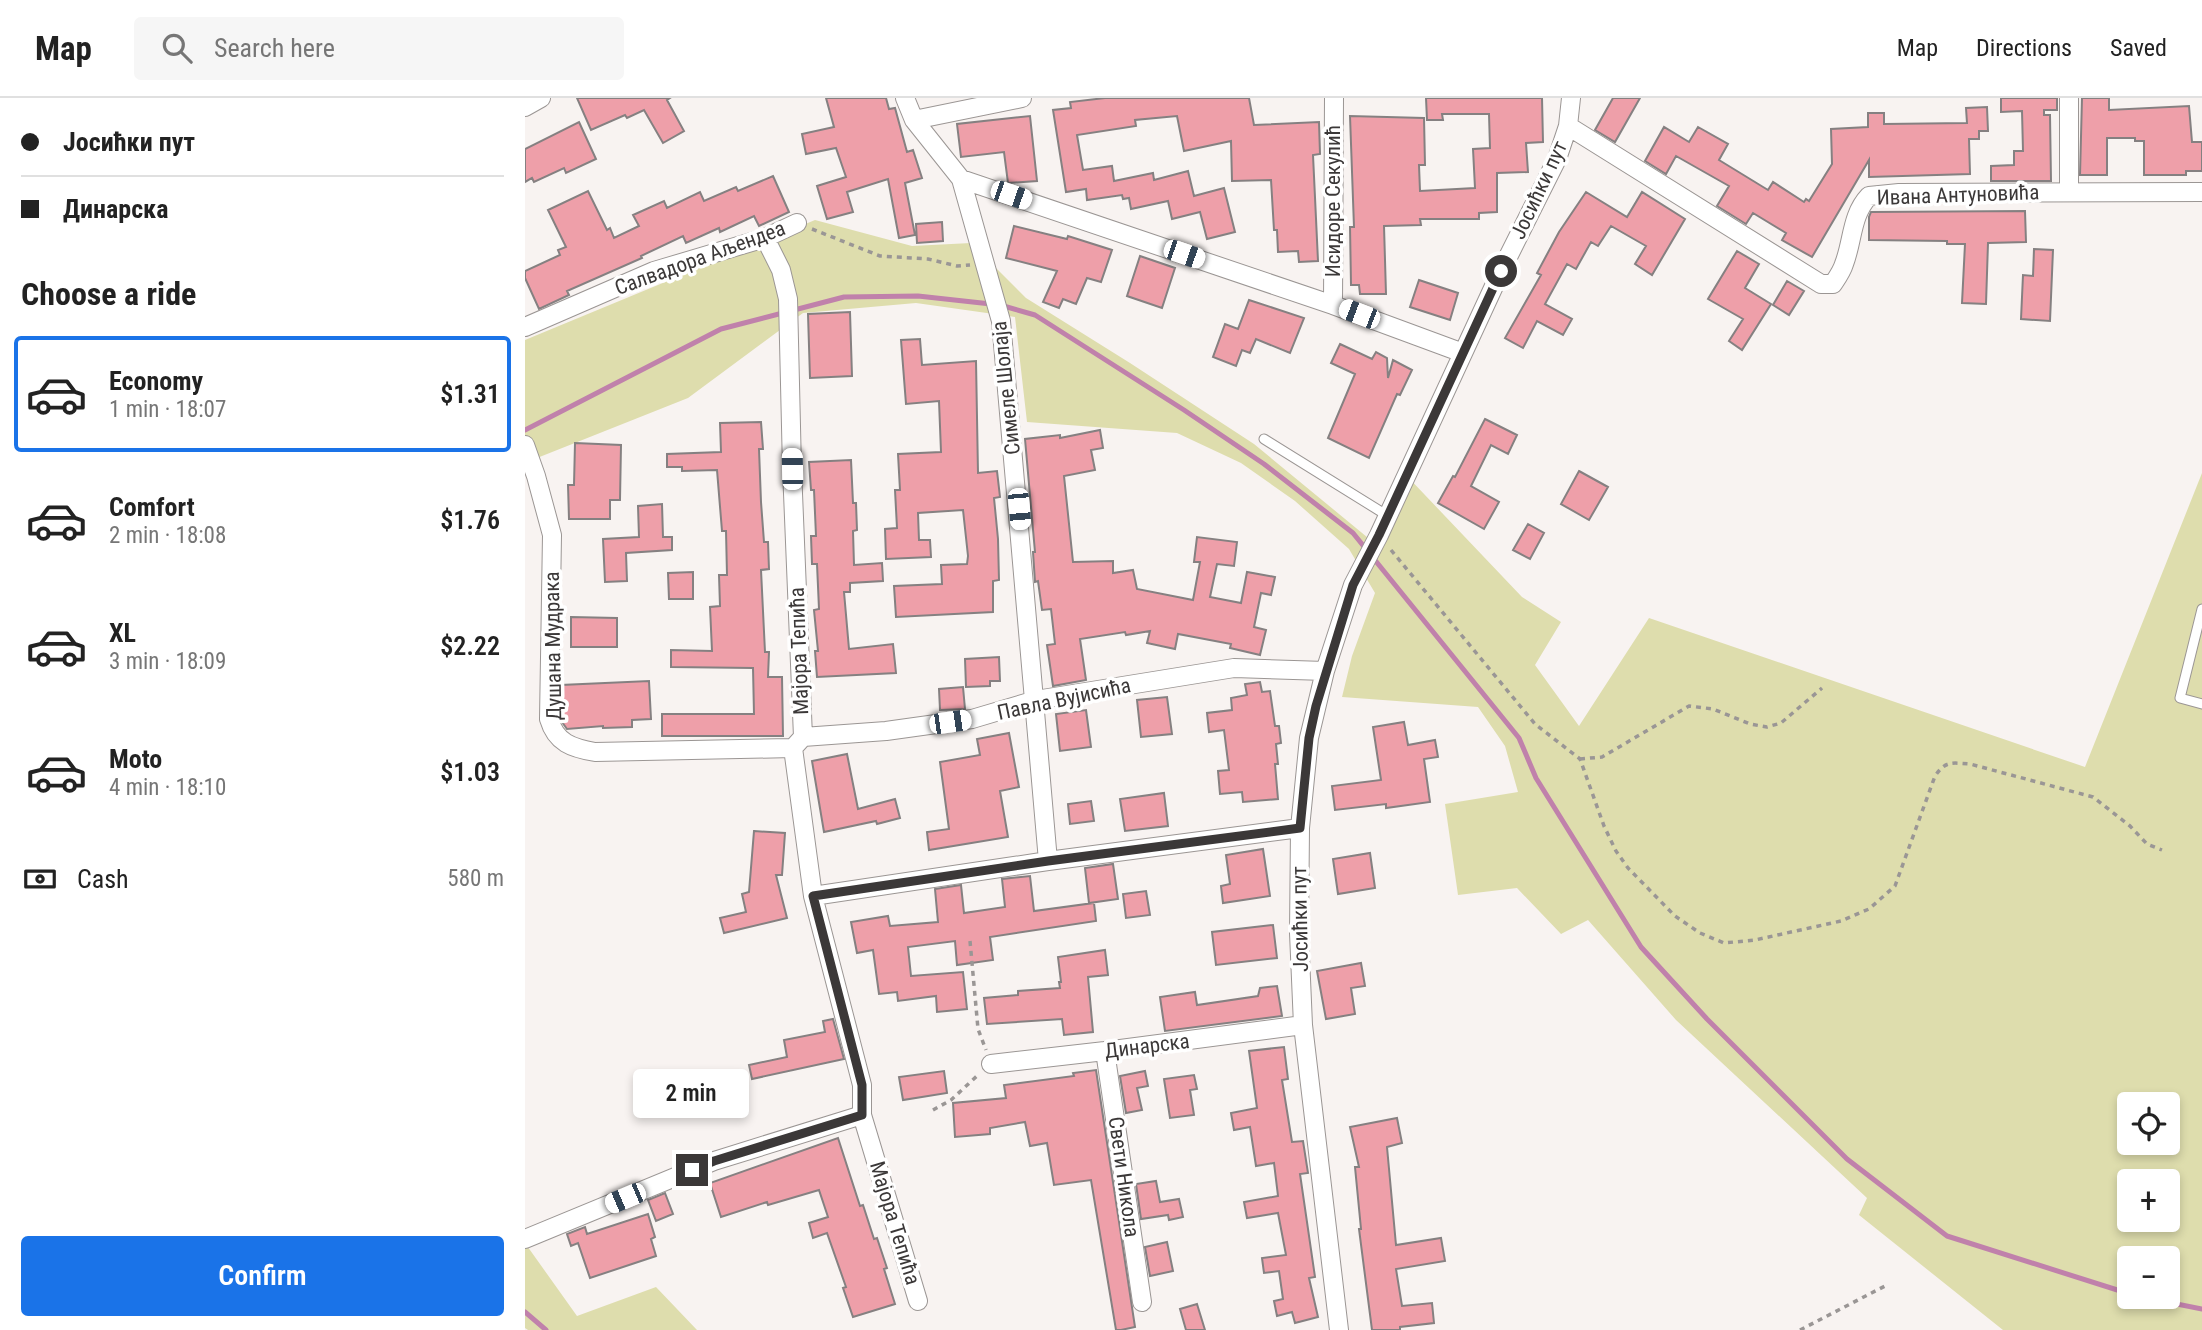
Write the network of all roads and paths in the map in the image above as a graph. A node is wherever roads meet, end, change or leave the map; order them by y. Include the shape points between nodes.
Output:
1 (541, 98) edge
2 (905, 98) edge
3 (1022, 98) edge
4 (1334, 98) edge
5 (1571, 98) edge
6 (2070, 98) edge
7 (525, 107) edge
8 (914, 120) junction
9 (1568, 126) junction
10 (961, 179) junction
11 (2069, 192) junction
12 (2202, 192) edge
13 (797, 223) joint
14 (765, 238) junction
15 (980, 246) junction
16 (1333, 304) junction
17 (525, 327) edge
18 (1463, 353) junction
19 (1264, 439) dead end
20 (527, 449) edge
21 (1388, 516) junction
22 (1376, 540) junction
23 (2202, 609) edge
24 (1325, 671) junction
25 (1822, 688) dead end
26 (1036, 700) junction
27 (2202, 704) edge
28 (798, 743) junction
29 (1580, 758) junction
30 (1300, 828) junction
31 (2162, 850) dead end
32 (1048, 861) junction
33 (813, 896) junction
34 (969, 941) dead end
35 (1303, 1026) junction
36 (1105, 1051) junction
37 (991, 1063) junction
38 (933, 1110) dead end
39 (862, 1115) junction
40 (525, 1239) edge
41 (1885, 1286) dead end
42 (918, 1301) dead end
43 (1142, 1302) dead end
44 (1339, 1330) edge
45 (1800, 1330) edge

1 - 7 street
2 - 8 street, Симеле Шолаја
3 - 8 street
4 - 16 street, Исидоре Секулић
5 - 9 street, Јосићки пут
6 - 11 street
8 - 10 street, Симеле Шолаја
9 - 11 street, Ивана Антуновића via 1828,285 1844,266 1854,222 1868,196
9 - 18 street, Јосићки пут via 1557,159
10 - 15 street, Симеле Шолаја
10 - 16 street
11 - 12 street, Ивана Антуновића
13 - 14 street, Салвадора Аљендеа
13 - 15 path via 880,256 957,266 969,265
14 - 17 street, Салвадора Аљендеа via 654,271
14 - 28 street, Мајора Тепића via 781,270 790,322
15 - 26 street, Симеле Шолаја via 1001,321
16 - 18 street
18 - 21 street, Јосићки пут
19 - 21 lane
20 - 28 street, Душана Мудрака via 552,535 549,719 561,741 595,752
21 - 22 street, Јосићки пут
22 - 24 street, Јосићки пут via 1353,585
22 - 29 path via 1535,724
23 - 27 lane via 2180,698
24 - 26 street, Павла Вујисића via 1234,667
24 - 30 street, Јосићки пут via 1309,738
25 - 29 path via 1781,723 1767,727 1750,724 1713,709 1689,706 1602,757
26 - 28 street, Павла Вујисића via 972,719
26 - 32 street, Симеле Шолаја
28 - 33 street, Мајора Тепића
29 - 31 path via 1604,826 1628,867 1675,916 1724,943 1841,922 1869,909 1895,886 1935,776 1951,763 2093,797 2147,844
30 - 32 street
30 - 35 street, Јосићки пут
32 - 33 street
33 - 39 street, Мајора Тепића via 862,1085
34 - 37 path via 978,1029
35 - 36 street, Динарска
35 - 44 street, Јосићки пут
36 - 37 street, Динарска
36 - 43 street, Свети Никола
37 - 38 path via 951,1100
39 - 40 street via 714,1161
39 - 42 street, Мајора Тепића
41 - 45 path

